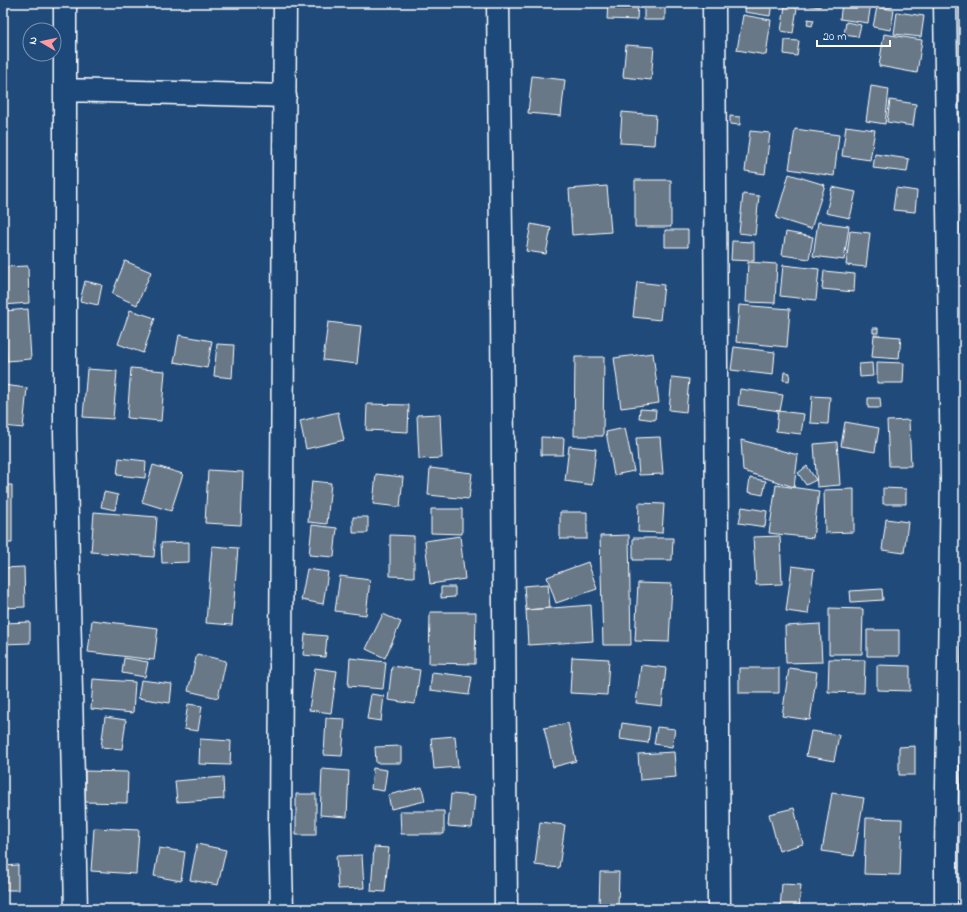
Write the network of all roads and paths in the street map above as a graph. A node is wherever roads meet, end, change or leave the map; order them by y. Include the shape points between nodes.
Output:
1 (65, 3) edge
2 (285, 3) edge
3 (498, 3) edge
4 (714, 3) edge
5 (945, 3) edge
6 (65, 90) junction
7 (285, 96) junction
8 (76, 909) edge
9 (282, 909) edge
10 (506, 909) edge
11 (719, 909) edge
12 (946, 909) edge

1 - 6 street
2 - 7 street
3 - 10 street
4 - 11 street
5 - 12 street via 952,477
6 - 7 street
6 - 8 street via 66,431
7 - 9 street via 280,818

